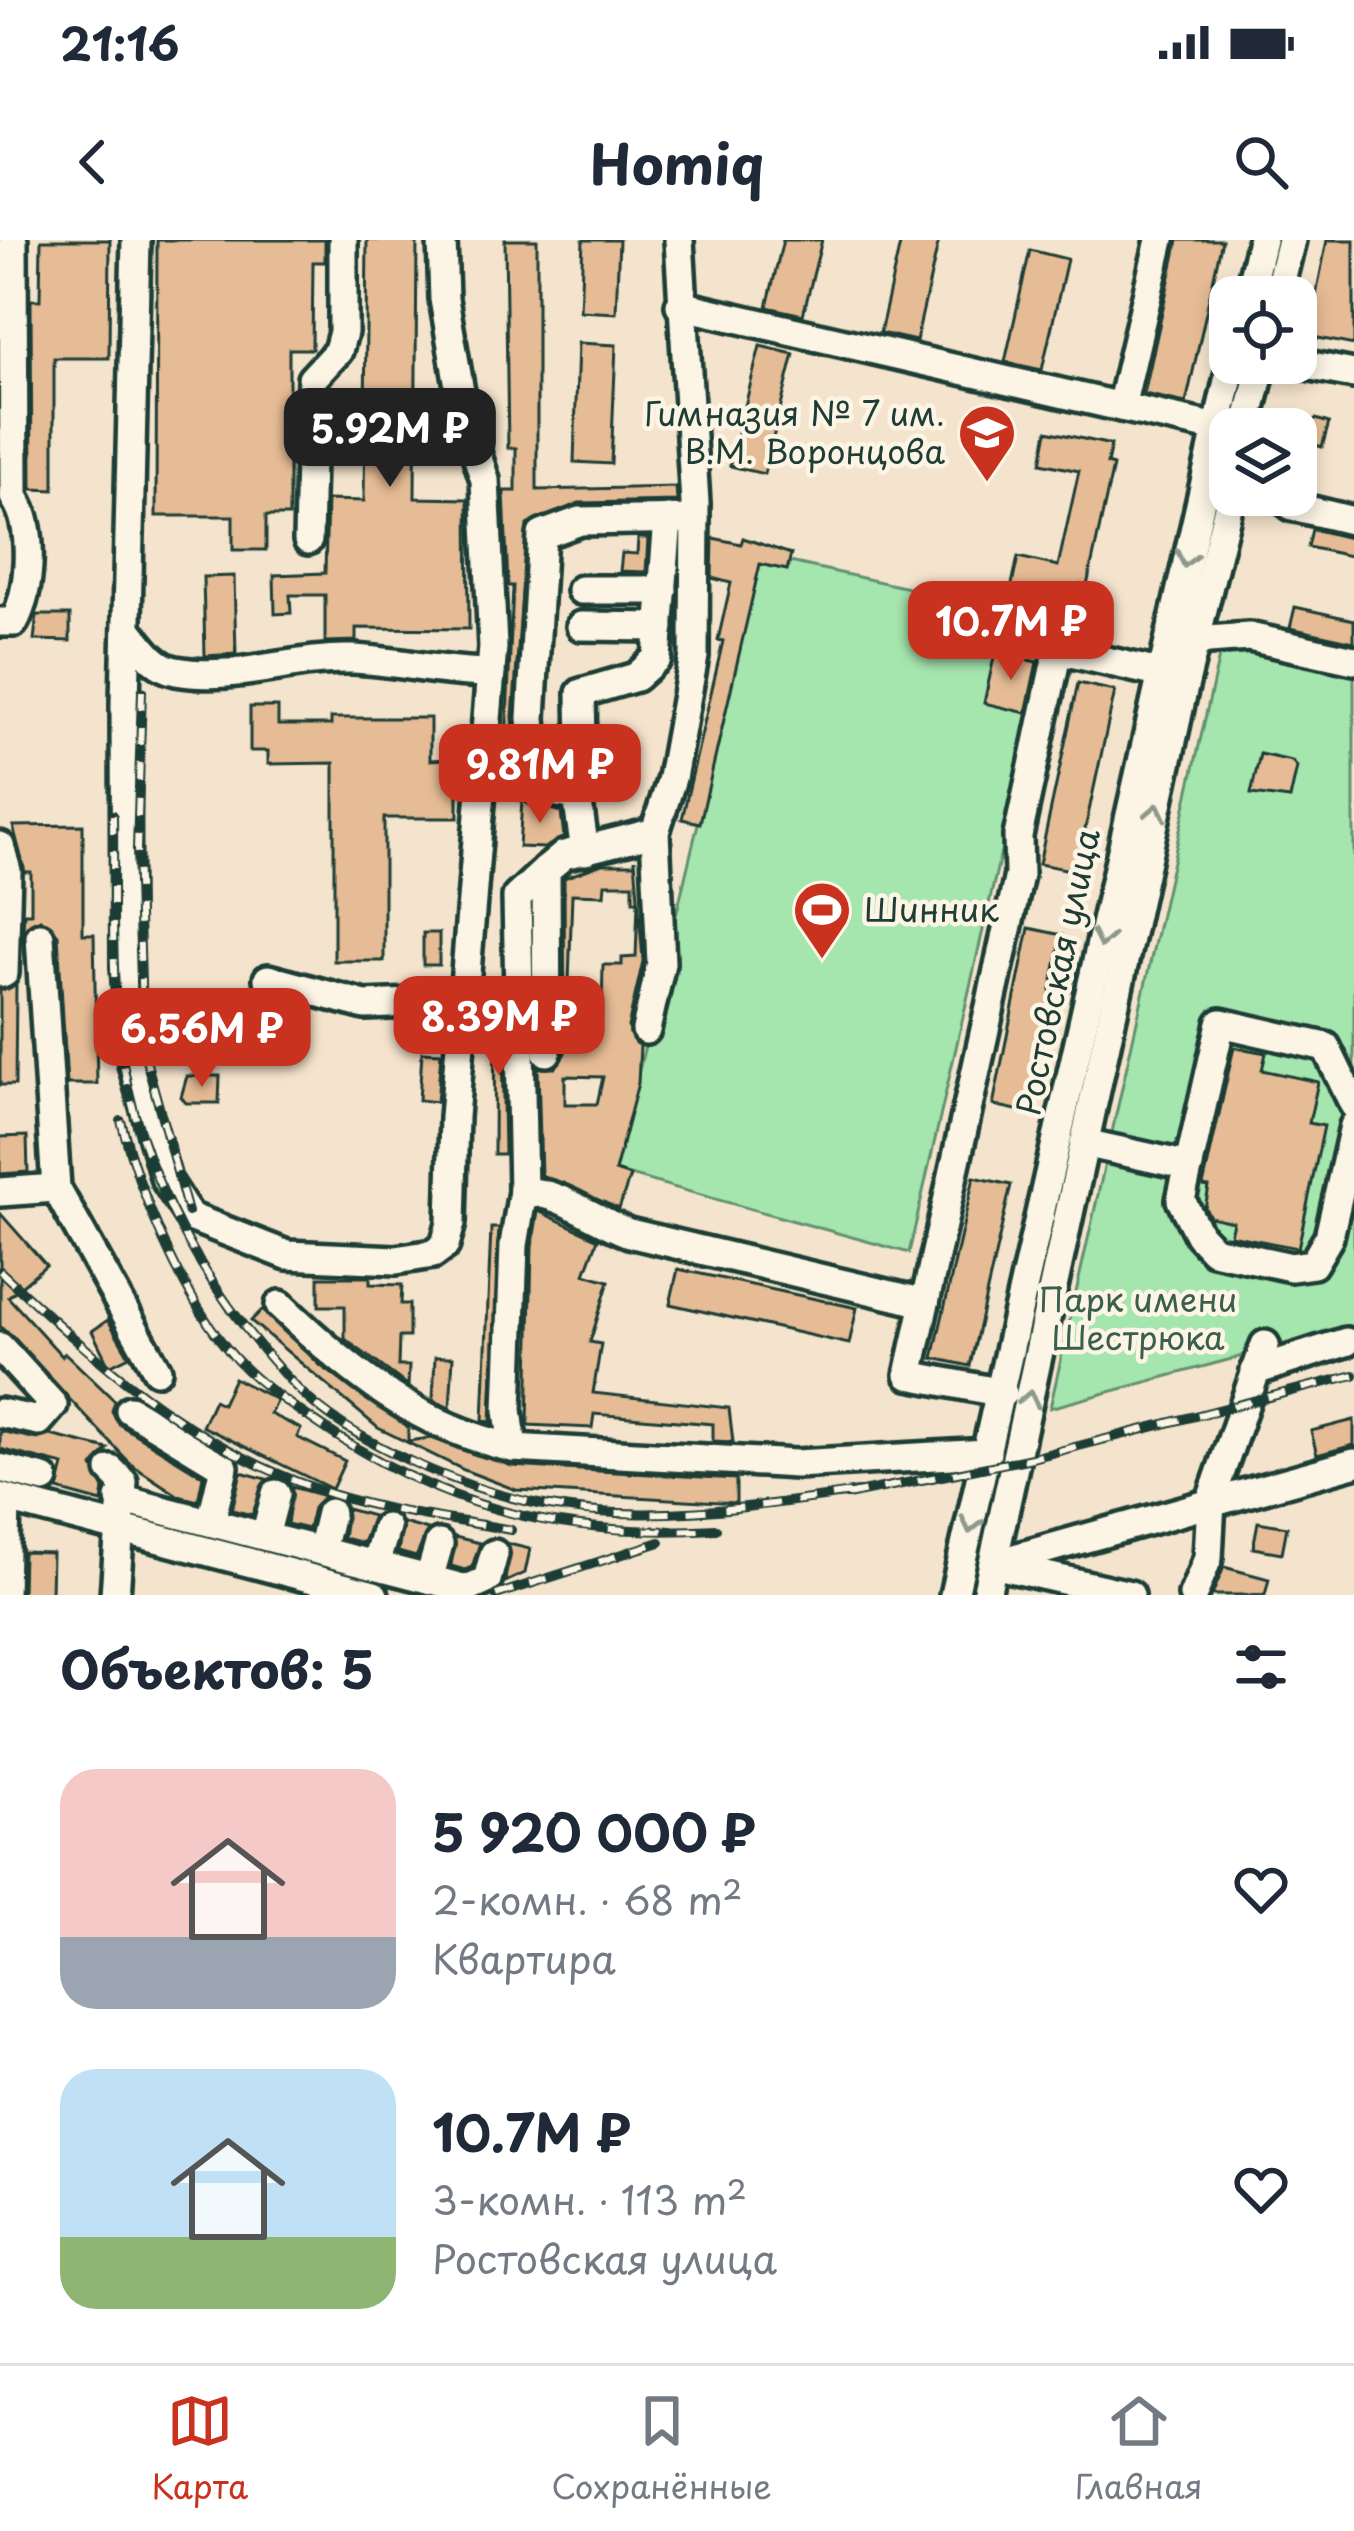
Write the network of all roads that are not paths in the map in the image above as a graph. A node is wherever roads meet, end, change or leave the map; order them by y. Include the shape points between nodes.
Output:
1 (14, 240) edge
2 (136, 240) edge
3 (343, 240) edge
4 (442, 240) edge
5 (679, 240) edge
6 (1160, 240) edge
7 (1262, 240) edge
8 (1291, 240) edge
9 (1253, 276) edge
10 (1282, 276) edge
11 (680, 305) junction
12 (1317, 367) edge
13 (1354, 374) edge
14 (1121, 407) junction
15 (1209, 426) edge
16 (1209, 462) edge
17 (1317, 512) edge
18 (1226, 516) edge
19 (681, 519) junction
20 (1354, 520) edge
21 (308, 540) dead end
22 (581, 590) dead end
23 (663, 590) junction
24 (0, 622) edge
25 (581, 626) dead end
26 (660, 627) junction
27 (128, 630) junction
28 (1195, 641) junction
29 (1354, 660) edge
30 (650, 664) junction
31 (692, 669) junction
32 (490, 673) junction
33 (1159, 673) junction
34 (581, 747) dead end
35 (655, 832) junction
36 (0, 846) edge
37 (584, 851) junction
38 (546, 870) junction
39 (40, 937) dead end
40 (4, 973) dead end
41 (268, 980) dead end
42 (463, 1001) junction
43 (646, 1030) dead end
44 (547, 1052) dead end
45 (1354, 1105) edge
46 (1354, 1126) edge
47 (1084, 1143) junction
48 (1189, 1166) junction
49 (56, 1188) junction
50 (523, 1191) junction
51 (0, 1192) edge
52 (925, 1303) junction
53 (280, 1305) dead end
54 (1346, 1342) dead end
55 (0, 1347) edge
56 (158, 1370) dead end
57 (1003, 1393) junction
58 (130, 1410) dead end
59 (0, 1413) edge
60 (512, 1448) junction
61 (987, 1454) junction
62 (1354, 1463) edge
63 (0, 1468) edge
64 (111, 1471) dead end
65 (44, 1479) dead end
66 (276, 1494) dead end
67 (3, 1498) edge
68 (1211, 1500) junction
69 (119, 1513) junction
70 (330, 1513) dead end
71 (211, 1522) junction
72 (386, 1528) dead end
73 (265, 1536) junction
74 (439, 1544) dead end
75 (321, 1551) junction
76 (494, 1554) dead end
77 (993, 1564) junction
78 (375, 1565) junction
79 (429, 1579) junction
80 (4, 1595) edge
81 (115, 1595) edge
82 (374, 1595) edge
83 (954, 1595) edge
84 (986, 1595) edge
85 (1130, 1595) edge
86 (1193, 1595) edge

1 - 24 street via 14,497 25,512 25,602 14,622
2 - 27 street
3 - 21 street via 344,332 312,379
4 - 32 street via 464,415 485,480
5 - 11 street
6 - 14 street
7 - 9 street
8 - 10 street
11 - 14 street
11 - 19 street via 693,466
12 - 13 street
14 - 15 street
16 -> 33 street, Ростовская улица
17 - 20 street
18 - 28 street, Ростовская улица
19 - 23 street
19 - 31 street
19 - 37 street via 580,521 542,535 531,718 537,790 578,796
22 - 23 street
23 - 26 street
25 - 26 street
26 - 30 street
27 - 32 street via 151,659 174,671 351,659
27 - 42 street via 133,1064 166,1180 190,1217 287,1255 396,1260 445,1246
28 - 29 street via 1250,637
47 -> 28 street, Ростовская улица
30 - 31 street
30 - 34 street via 636,677 581,693
31 - 35 street
32 - 42 street
33 - 52 street via 1058,650 1018,836 1019,875
33 -> 57 street, Ростовская улица
35 - 37 street
35 - 43 street via 661,963
36 - 40 street via 7,871
37 - 38 street
38 - 44 street
38 - 50 street via 517,897
39 - 49 street
41 - 42 street via 365,1005
45 - 48 street via 1326,1047 1221,1023
46 - 48 street via 1329,1237 1312,1264 1214,1250 1184,1210
47 - 48 street
77 -> 47 street, Ростовская улица
49 - 51 street
49 - 56 street
50 - 52 street via 555,1192 629,1233
50 - 60 street via 514,1245
52 - 57 street via 909,1375
53 - 60 street via 353,1375 411,1413
54 - 68 street via 1260,1358
55 - 59 street via 53,1405 39,1421
57 - 61 street, Ростовская улица
58 - 71 street via 224,1467
60 - 61 street via 796,1464
61 -> 83 street, Ростовская улица
62 - 68 street
63 - 65 street
64 - 69 street via 123,1482
66 - 73 street
67 - 69 street
67 - 80 street
68 - 77 street
68 - 86 street via 1208,1558
69 - 71 street
69 - 81 street
69 - 82 street
70 - 75 street
71 - 73 street
72 - 78 street
73 - 75 street
74 - 79 street
75 - 78 street
76 - 79 street via 487,1580 467,1589
77 - 84 street, Ростовская улица
77 - 85 street
78 - 79 street

